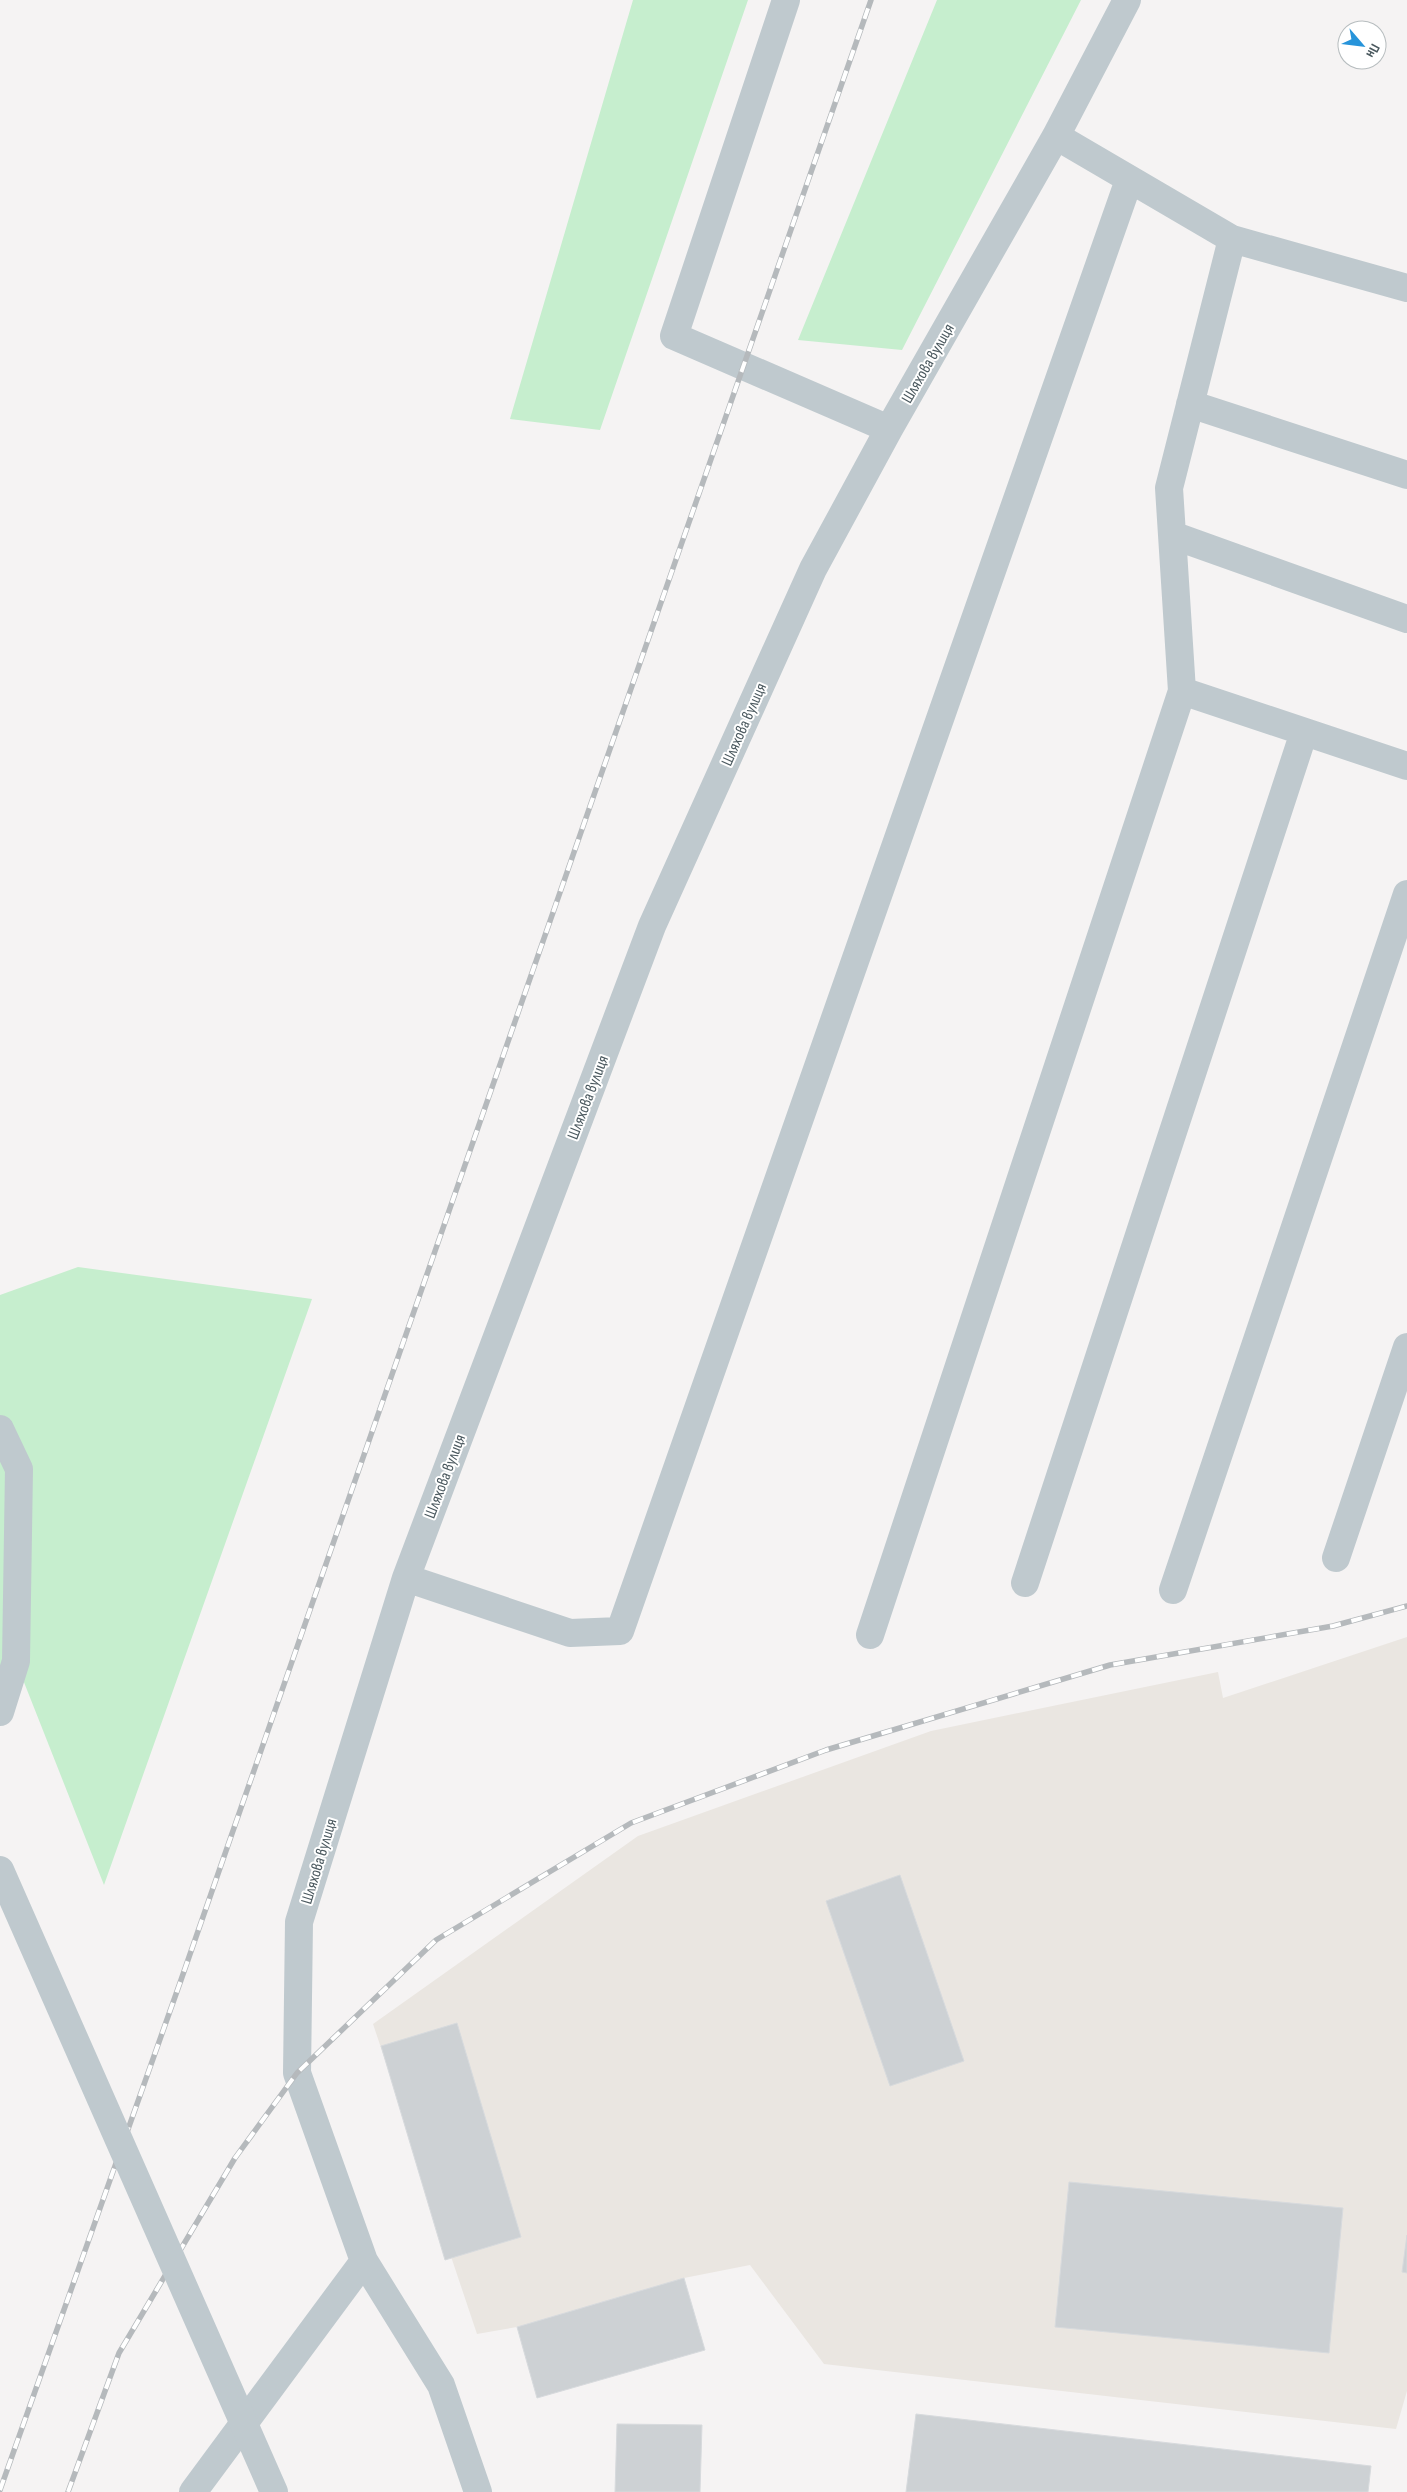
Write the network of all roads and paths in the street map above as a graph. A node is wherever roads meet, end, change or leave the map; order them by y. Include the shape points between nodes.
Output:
1 (786, 0) edge
2 (1127, 0) edge
3 (1056, 136) junction
4 (1129, 180) junction
5 (1232, 239) junction
6 (1407, 288) edge
7 (1190, 404) junction
8 (889, 429) junction
9 (1407, 474) edge
10 (1172, 535) junction
11 (1407, 619) edge
12 (1182, 691) junction
13 (1304, 732) junction
14 (1407, 766) edge
15 (1407, 894) edge
16 (1407, 1347) edge
17 (0, 1429) edge
18 (1336, 1558) dead end
19 (406, 1578) junction
20 (1025, 1583) dead end
21 (1173, 1590) dead end
22 (870, 1635) dead end
23 (0, 1712) edge
24 (0, 1870) edge
25 (364, 2261) junction
26 (193, 2492) edge
27 (274, 2492) edge
28 (478, 2492) edge

1 - 8 street via 674,336
2 - 3 street, Шляхова вулиця
3 - 4 street
3 - 8 street, Шляхова вулиця
4 - 5 street
4 - 19 street via 620,1632 570,1633
5 - 6 street
5 - 7 street
7 - 9 street
7 - 10 street via 1169,488
8 - 19 street, Шляхова вулиця via 813,569 652,926
10 - 11 street
10 - 12 street
12 - 13 street
12 - 22 street
13 - 14 street
13 - 20 street
15 - 21 street
16 - 18 street
17 - 23 street via 19,1469 16,1661
19 - 25 street, Шляхова вулиця via 299,1922 297,2072
24 - 27 street, bridge
25 - 26 street
25 - 28 street, Шляхова вулиця via 441,2384

